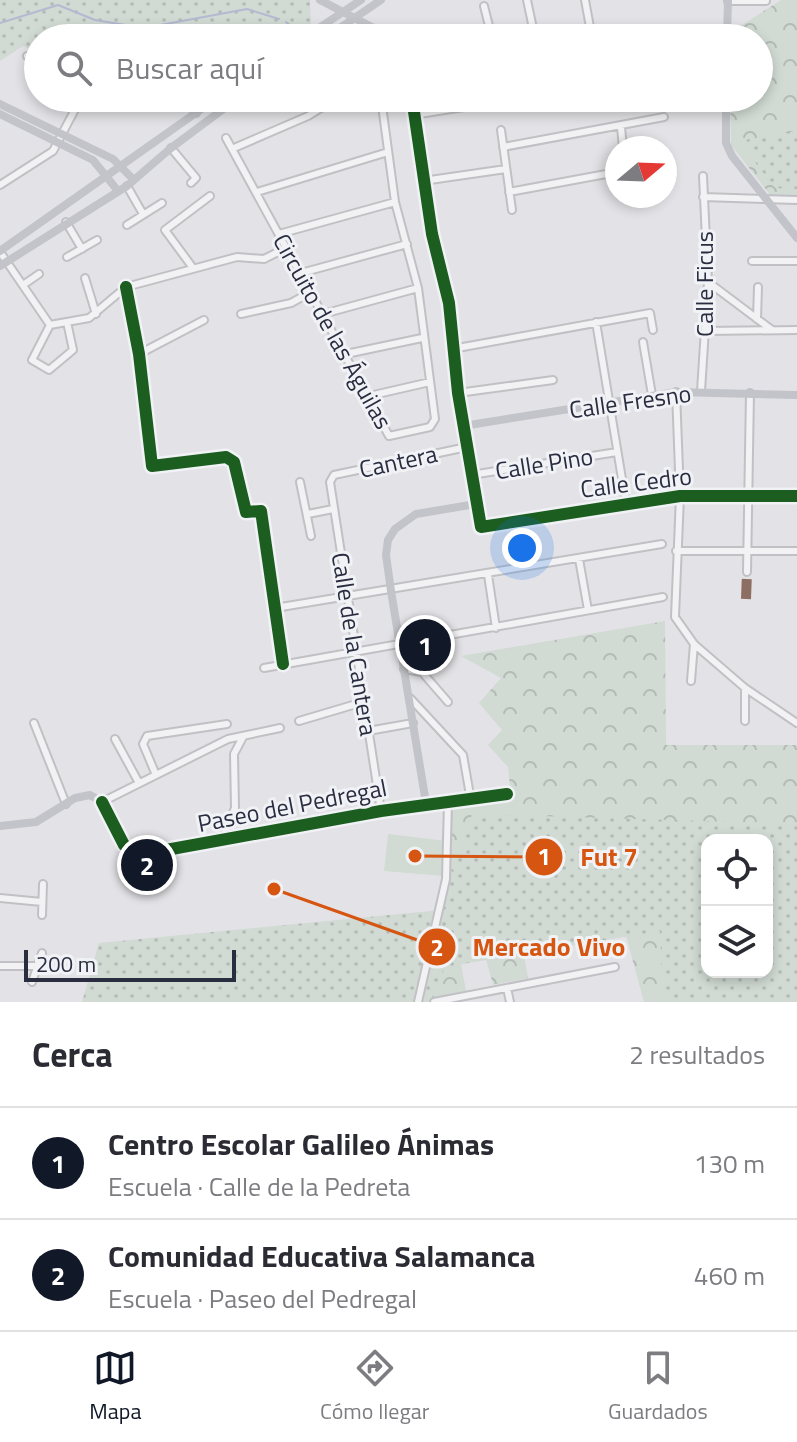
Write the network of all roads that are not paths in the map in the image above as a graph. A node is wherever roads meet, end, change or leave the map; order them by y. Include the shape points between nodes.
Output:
1 (320, 0) edge
2 (361, 0) edge
3 (381, 0) edge
4 (527, 0) edge
5 (585, 0) edge
6 (728, 0) edge
7 (766, 1) edge
8 (484, 6) dead end
9 (343, 12) junction
10 (355, 18) junction
11 (325, 24) edge
12 (346, 24) edge
13 (366, 24) edge
14 (488, 24) edge
15 (532, 24) edge
16 (589, 24) edge
17 (727, 24) edge
18 (0, 104) edge
19 (74, 112) edge
20 (219, 112) edge
21 (312, 112) edge
22 (383, 112) edge
23 (413, 112) edge
24 (432, 112) edge
25 (726, 112) edge
26 (196, 113) edge
27 (0, 114) edge
28 (413, 115) junction
29 (664, 117) dead end
30 (621, 127) junction
31 (501, 130) dead end
32 (63, 134) junction
33 (622, 136) edge
34 (226, 138) dead end
35 (58, 143) junction
36 (503, 147) junction
37 (171, 148) junction
38 (234, 148) junction
39 (388, 152) junction
40 (123, 165) junction
41 (506, 169) junction
42 (0, 173) edge
43 (605, 174) edge
44 (108, 176) junction
45 (703, 176) dead end
46 (9, 181) junction
47 (423, 181) junction
48 (130, 183) junction
49 (191, 183) dead end
50 (0, 185) edge
51 (118, 191) junction
52 (257, 192) junction
53 (509, 192) junction
54 (210, 196) dead end
55 (703, 197) junction
56 (769, 199) junction
57 (797, 200) edge
58 (395, 202) junction
59 (162, 203) dead end
60 (512, 210) dead end
61 (143, 214) junction
62 (66, 222) junction
63 (127, 225) dead end
64 (279, 234) junction
65 (797, 238) edge
66 (97, 240) dead end
67 (407, 244) junction
68 (286, 248) junction
69 (82, 249) junction
70 (0, 252) edge
71 (67, 257) dead end
72 (752, 261) dead end
73 (797, 261) edge
74 (3, 264) edge
75 (193, 268) junction
76 (301, 273) junction
77 (39, 274) dead end
78 (85, 278) dead end
79 (708, 282) junction
80 (23, 285) junction
81 (126, 287) junction
82 (758, 287) dead end
83 (418, 288) junction
84 (311, 292) junction
85 (96, 314) junction
86 (241, 314) dead end
87 (323, 314) junction
88 (757, 319) junction
89 (204, 320) dead end
90 (67, 322) junction
91 (596, 322) junction
92 (50, 325) junction
93 (653, 330) dead end
94 (772, 330) junction
95 (797, 330) edge
96 (705, 331) junction
97 (422, 338) junction
98 (643, 342) dead end
99 (452, 349) junction
100 (139, 354) junction
101 (346, 354) junction
102 (553, 380) dead end
103 (430, 382) junction
104 (701, 391) junction
105 (676, 392) junction
106 (458, 393) junction
107 (750, 393) junction
108 (652, 395) junction
109 (797, 395) edge
110 (369, 396) junction
111 (609, 403) junction
112 (463, 426) junction
113 (467, 447) junction
114 (617, 452) junction
115 (471, 475) junction
116 (331, 478) joint
117 (300, 482) dead end
118 (750, 495) junction
119 (680, 496) junction
120 (797, 496) edge
121 (626, 503) junction
122 (476, 504) junction
123 (333, 509) junction
124 (308, 514) junction
125 (311, 536) dead end
126 (662, 544) dead end
127 (676, 551) junction
128 (748, 551) junction
129 (797, 551) edge
130 (579, 559) junction
131 (747, 572) dead end
132 (488, 575) junction
133 (391, 591) junction
134 (349, 596) junction
135 (663, 597) dead end
136 (275, 608) junction
137 (588, 610) junction
138 (496, 628) junction
139 (400, 644) junction
140 (694, 644) junction
141 (357, 652) junction
142 (283, 664) junction
143 (264, 668) dead end
144 (404, 669) junction
145 (691, 681) dead end
146 (745, 688) junction
147 (409, 697) junction
148 (363, 702) junction
149 (448, 702) dead end
150 (299, 721) dead end
151 (745, 721) dead end
152 (34, 723) dead end
153 (413, 723) junction
154 (797, 723) edge
155 (227, 724) dead end
156 (280, 728) dead end
157 (368, 731) junction
158 (243, 737) junction
159 (115, 739) dead end
160 (156, 775) junction
161 (139, 783) junction
162 (507, 794) dead end
163 (471, 801) junction
164 (102, 802) junction
165 (448, 802) junction
166 (426, 803) junction
167 (66, 804) junction
168 (381, 811) junction
169 (0, 826) edge
170 (221, 842) junction
171 (43, 884) dead end
172 (0, 898) edge
173 (42, 902) junction
174 (42, 915) dead end
175 (42, 953) dead end
176 (0, 966) edge
177 (38, 966) junction
178 (615, 967) dead end
179 (32, 982) dead end
180 (507, 988) junction
181 (418, 1002) edge
182 (434, 1002) edge
183 (510, 1002) edge

1 - 9 street
2 - 9 street
3 - 10 street
4 - 15 street
5 - 16 street
6 - 7 street
6 - 17 street
8 - 14 street
9 - 10 street
9 - 11 street
10 - 12 street
10 - 13 street
18 - 32 street
19 - 32 street
20 - 37 street
21 - 38 street
22 - 39 street, Circuito de las Águilas
23 - 28 street
24 - 28 street
25 - 56 street via 726,143 732,156
26 - 40 street
27 - 35 street
28 - 47 street
29 - 30 street
30 - 33 street
30 - 36 street
31 - 36 street
32 - 35 street
32 - 40 street
34 - 38 street, Circuito de las Águilas
35 - 44 street via 93,160
35 - 46 street
36 - 41 street
37 - 48 street
37 - 49 street via 196,178
38 - 52 street, Circuito de las Águilas
39 - 52 street
39 - 58 street, Circuito de las Águilas
40 - 44 street
40 - 48 street
41 - 47 street
41 - 53 street
42 - 46 street
43 - 53 street
44 - 51 street
44 - 70 street
45 - 55 street, Calle Ficus
46 - 50 street
47 - 99 street via 449,303
48 - 51 street
48 - 61 street
51 - 62 street
52 - 64 street, Circuito de las Águilas
53 - 60 street
54 - 75 street via 165,230
55 - 56 street
55 - 79 street, Calle Ficus
56 - 57 street
56 - 65 street
58 - 64 street
58 - 67 street, Circuito de las Águilas
59 - 61 street
61 - 63 street
62 - 69 street
62 - 74 street
64 - 68 street, Circuito de las Águilas
66 - 69 street
67 - 76 street
67 - 83 street, Circuito de las Águilas
68 - 75 street via 264,259 237,257
68 - 76 street, Circuito de las Águilas
69 - 71 street
70 - 74 street
72 - 73 street
74 - 80 street
75 - 81 street
76 - 84 street, Circuito de las Águilas
77 - 80 street
78 - 85 street
79 - 88 street
79 - 96 street, Calle Ficus
80 - 92 street
81 - 85 street
81 - 100 street
82 - 88 street
83 - 87 street
83 - 97 street, Circuito de las Águilas
84 - 86 street via 291,303
84 - 87 street, Circuito de las Águilas
85 - 90 street
87 - 101 street, Circuito de las Águilas
88 - 94 street
89 - 100 street
90 - 92 street
90 - 92 street via 73,350 49,370 32,360
91 - 93 street via 650,313
91 - 99 street
91 - 111 street
94 - 95 street
94 - 96 street
96 - 104 street, Calle Ficus
97 - 101 street
97 - 103 street, Circuito de las Águilas
98 - 108 street
99 - 106 street
100 - 136 street via 152,466 231,458 246,512 261,511
101 - 110 street, Circuito de las Águilas
102 - 106 street
103 - 110 street
103 - 110 street, Circuito de las Águilas via 434,424 403,433 389,436
104 - 105 street, Calle Fresno
104 - 107 street, Calle Fresno
105 - 108 street, Calle Fresno
105 - 119 street
106 - 112 street
107 - 109 street, Calle Fresno
107 - 118 street
108 - 111 street, Calle Fresno
111 - 112 street, Calle Fresno
111 - 114 street
112 - 113 street
113 - 115 street
113 - 116 street, Cantera
114 - 115 street, Calle Pino
114 - 121 street
115 - 122 street
116 - 123 street, Calle de la Cantera
117 - 124 street
118 - 119 street, Calle Cedro
118 - 120 street, Calle Cedro
118 - 128 street
119 - 121 street, Calle Cedro
119 - 127 street
121 - 122 street, Calle Cedro via 481,527
122 - 133 street via 416,514 395,529 386,555
123 - 124 street
123 - 134 street, Calle de la Cantera
124 - 125 street
126 - 130 street
127 - 128 street
127 - 140 street via 678,625
128 - 129 street
128 - 131 street
130 - 132 street
130 - 137 street
132 - 133 street
132 - 138 street
133 - 134 street
133 - 139 street
134 - 136 street
134 - 141 street, Calle de la Cantera
135 - 137 street
136 - 142 street
137 - 138 street
138 - 139 street
139 - 141 street
139 - 144 street
140 - 145 street
140 - 146 street
141 - 142 street
141 - 148 street, Calle de la Cantera
142 - 143 street
144 - 147 street
144 - 149 street via 422,672
146 - 151 street
146 - 154 street
147 - 153 street
147 - 163 street via 463,755
148 - 150 street
148 - 157 street, Calle de la Cantera
152 - 167 street
153 - 157 street
153 - 166 street
155 - 160 street via 143,739
156 - 158 street
157 - 168 street, Calle de la Cantera
158 - 160 street via 228,739
158 - 170 street via 234,754 235,808
159 - 161 street
160 - 161 street
161 - 164 street
162 - 163 street, Paseo del Pedregal
163 - 165 street, Paseo del Pedregal
164 - 167 street via 90,795
164 - 170 street, Paseo del Pedregal via 124,845 134,851
165 - 166 street, Paseo del Pedregal
165 - 181 street via 446,879
166 - 168 street, Paseo del Pedregal
167 - 169 street via 36,822
168 - 170 street, Paseo del Pedregal
171 - 173 street
172 - 173 street
173 - 174 street
175 - 177 street
176 - 177 street
177 - 179 street
178 - 180 street
180 - 182 street
180 - 183 street

